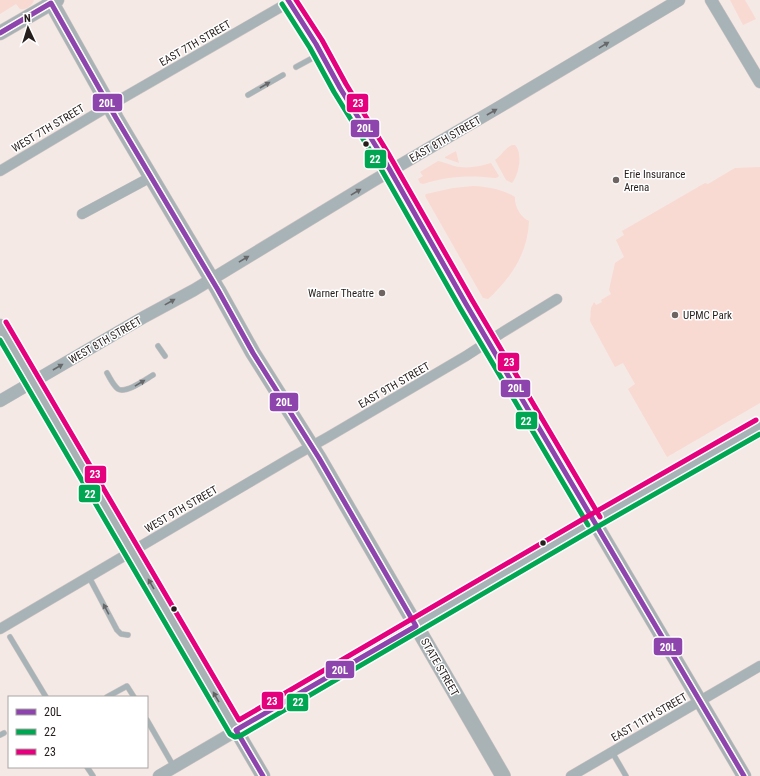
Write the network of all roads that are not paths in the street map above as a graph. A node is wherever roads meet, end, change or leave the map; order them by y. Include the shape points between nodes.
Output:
1 (679, 0) edge
2 (711, 0) edge
3 (53, 1) edge
4 (290, 1) edge
5 (0, 33) edge
6 (321, 53) junction
7 (296, 67) dead end
8 (283, 75) dead end
9 (760, 82) edge
10 (248, 95) dead end
11 (109, 106) junction
12 (0, 171) edge
13 (390, 172) junction
14 (151, 177) junction
15 (82, 214) dead end
16 (211, 279) junction
17 (557, 299) dead end
18 (0, 326) edge
19 (488, 342) junction
20 (158, 346) dead end
21 (165, 356) dead end
22 (108, 373) dead end
23 (153, 375) dead end
24 (33, 382) junction
25 (0, 401) edge
26 (760, 426) edge
27 (312, 446) junction
28 (594, 521) junction
29 (132, 552) junction
30 (89, 577) junction
31 (416, 626) junction
32 (0, 629) edge
33 (128, 635) dead end
34 (10, 637) dead end
35 (760, 666) edge
36 (45, 696) edge
37 (109, 696) edge
38 (133, 696) edge
39 (700, 701) junction
40 (148, 722) edge
41 (236, 730) junction
42 (612, 752) junction
43 (174, 767) junction
44 (159, 776) edge
45 (263, 776) edge
46 (502, 776) edge
47 (571, 776) edge
48 (626, 776) edge
49 (744, 776) edge

13 -> 1 street, EAST 8TH STREET
2 - 9 street
3 - 5 main road
3 - 11 main road, STATE STREET
4 - 6 main road
4 - 11 street, EAST 7TH STREET
6 - 7 lane
6 - 13 main road
10 -> 8 lane
11 - 12 street, WEST 7TH STREET
11 - 14 main road, STATE STREET
16 -> 13 street, EAST 8TH STREET
13 - 19 main road
14 - 15 street
14 - 16 main road, STATE STREET
24 -> 16 street, WEST 8TH STREET
16 - 27 main road, STATE STREET via 253,353
17 - 19 street, EAST 9TH STREET
18 - 24 main road
19 - 27 street, EAST 9TH STREET
19 - 28 main road
20 - 21 lane
22 -> 23 lane via 115,386 124,390
24 - 25 street, WEST 8TH STREET
24 - 29 main road
26 - 28 street
27 - 29 street, WEST 9TH STREET
27 - 31 main road, STATE STREET
28 - 31 street
28 - 39 main road
29 - 30 street, WEST 9TH STREET
41 -> 29 main road
30 - 32 street, WEST 9TH STREET
33 -> 30 lane via 117,630
31 - 41 street
31 - 46 main road, STATE STREET
34 - 36 lane
35 - 39 street, EAST 11TH STREET
37 - 38 lane via 127,686
39 - 42 street, EAST 11TH STREET
39 - 49 main road
40 - 43 lane
41 - 43 street
41 - 45 main road
42 - 47 street, EAST 11TH STREET
42 - 48 lane
43 - 44 street

